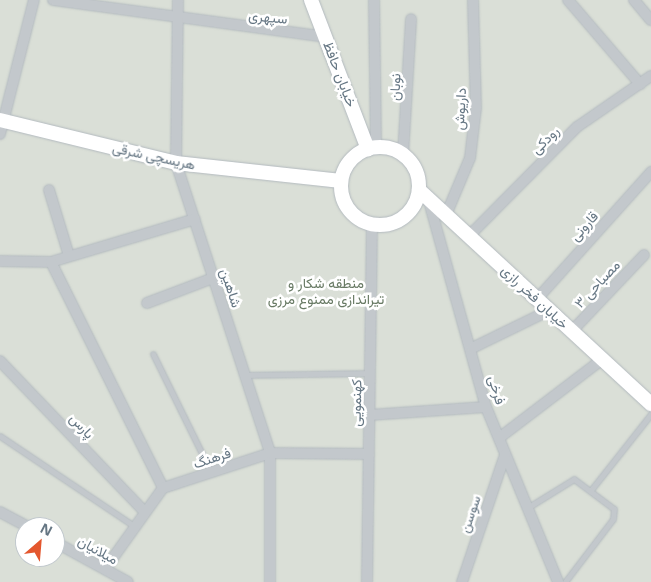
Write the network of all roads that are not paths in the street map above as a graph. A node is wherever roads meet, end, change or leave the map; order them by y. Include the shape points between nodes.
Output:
1 (34, 0) edge
2 (53, 0) edge
3 (178, 0) edge
4 (311, 0) edge
5 (374, 0) edge
6 (473, 0) edge
7 (568, 0) edge
8 (634, 0) edge
9 (411, 19) dead end
10 (177, 20) junction
11 (651, 20) edge
12 (325, 37) junction
13 (651, 76) edge
14 (640, 84) junction
15 (1, 125) edge
16 (372, 148) junction
17 (403, 155) junction
18 (176, 163) junction
19 (651, 172) edge
20 (341, 181) junction
21 (49, 190) dead end
22 (423, 194) junction
23 (446, 214) junction
24 (194, 220) junction
25 (372, 224) junction
26 (469, 236) junction
27 (69, 256) junction
28 (644, 256) dead end
29 (0, 261) edge
30 (51, 262) junction
31 (213, 278) junction
32 (537, 299) junction
33 (147, 302) dead end
34 (550, 310) junction
35 (571, 332) junction
36 (472, 348) junction
37 (152, 354) dead end
38 (0, 360) edge
39 (600, 361) junction
40 (370, 373) junction
41 (245, 375) junction
42 (651, 404) edge
43 (486, 407) junction
44 (651, 414) edge
45 (369, 415) junction
46 (0, 436) edge
47 (500, 438) junction
48 (270, 453) junction
49 (369, 454) junction
50 (505, 455) junction
51 (212, 472) junction
52 (163, 488) junction
53 (591, 490) junction
54 (526, 508) junction
55 (144, 511) junction
56 (0, 512) edge
57 (15, 520) edge
58 (134, 526) junction
59 (65, 548) edge
60 (105, 570) junction
61 (128, 582) edge
62 (270, 582) edge
63 (367, 582) edge
64 (462, 582) edge
65 (558, 582) edge
66 (565, 582) edge

1 - 15 street
2 - 10 street, سپهری
3 - 10 street, شاهین
4 - 12 main road, خیابان حافظ
5 - 16 street
6 - 23 street, داریوش via 476,108 470,158
7 - 14 street
8 - 11 street
9 - 17 street, نوبان
10 - 12 street, سپهری
10 - 18 street, شاهین
12 - 16 main road, خیابان حافظ
13 - 14 street, رودکی
14 - 26 street, رودکی via 577,127
15 - 18 main road, هریسچی شرقی
16 - 17 main road
16 - 20 main road via 350,161
17 - 22 main road via 414,168
18 - 20 main road, هریسچی شرقی
18 - 24 street, شاهین
19 - 32 street, قارونی
20 - 25 main road via 345,203
21 - 27 street
22 - 23 main road, خیابان فخر رازی
22 - 25 main road via 403,217
22 - 36 street, فرخی
23 - 26 main road, خیابان فخر رازی
24 - 27 street
24 - 31 street, شاهین
25 - 40 street, کهنمویی
26 - 32 main road, خیابان فخر رازی
27 - 30 street
28 - 35 street, مصباحی ۳
29 - 30 street
30 - 52 street
31 - 33 street
31 - 41 street, شاهین
32 - 34 main road, خیابان فخر رازی
34 - 35 main road, خیابان فخر رازی
34 - 36 street
35 - 39 main road, خیابان فخر رازی
36 - 43 street, فرخی
37 - 51 lane
38 - 55 street, پارس
39 - 42 main road, خیابان فخر رازی
39 - 47 street
40 - 41 lane
40 - 45 street, کهنمویی
41 - 48 street, شاهین
43 - 45 street
43 - 47 street, فرخی
44 - 53 lane
45 - 49 street, کهنمویی
46 - 58 lane
47 - 50 street, فرخی
48 - 49 street, فرهنگ
48 - 51 street, فرهنگ
48 - 62 street, شاهین
49 - 63 street, کهنمویی
50 - 54 street, فرخی
50 - 64 street, سوسن
51 - 52 street, فرهنگ
52 - 55 street
53 - 54 lane via 574,479
53 - 66 lane via 614,509 614,515
54 - 65 street, فرخی
55 - 58 street
56 - 57 street
58 - 60 street
59 - 60 street, میلانیان
60 - 61 street, میلانیان

